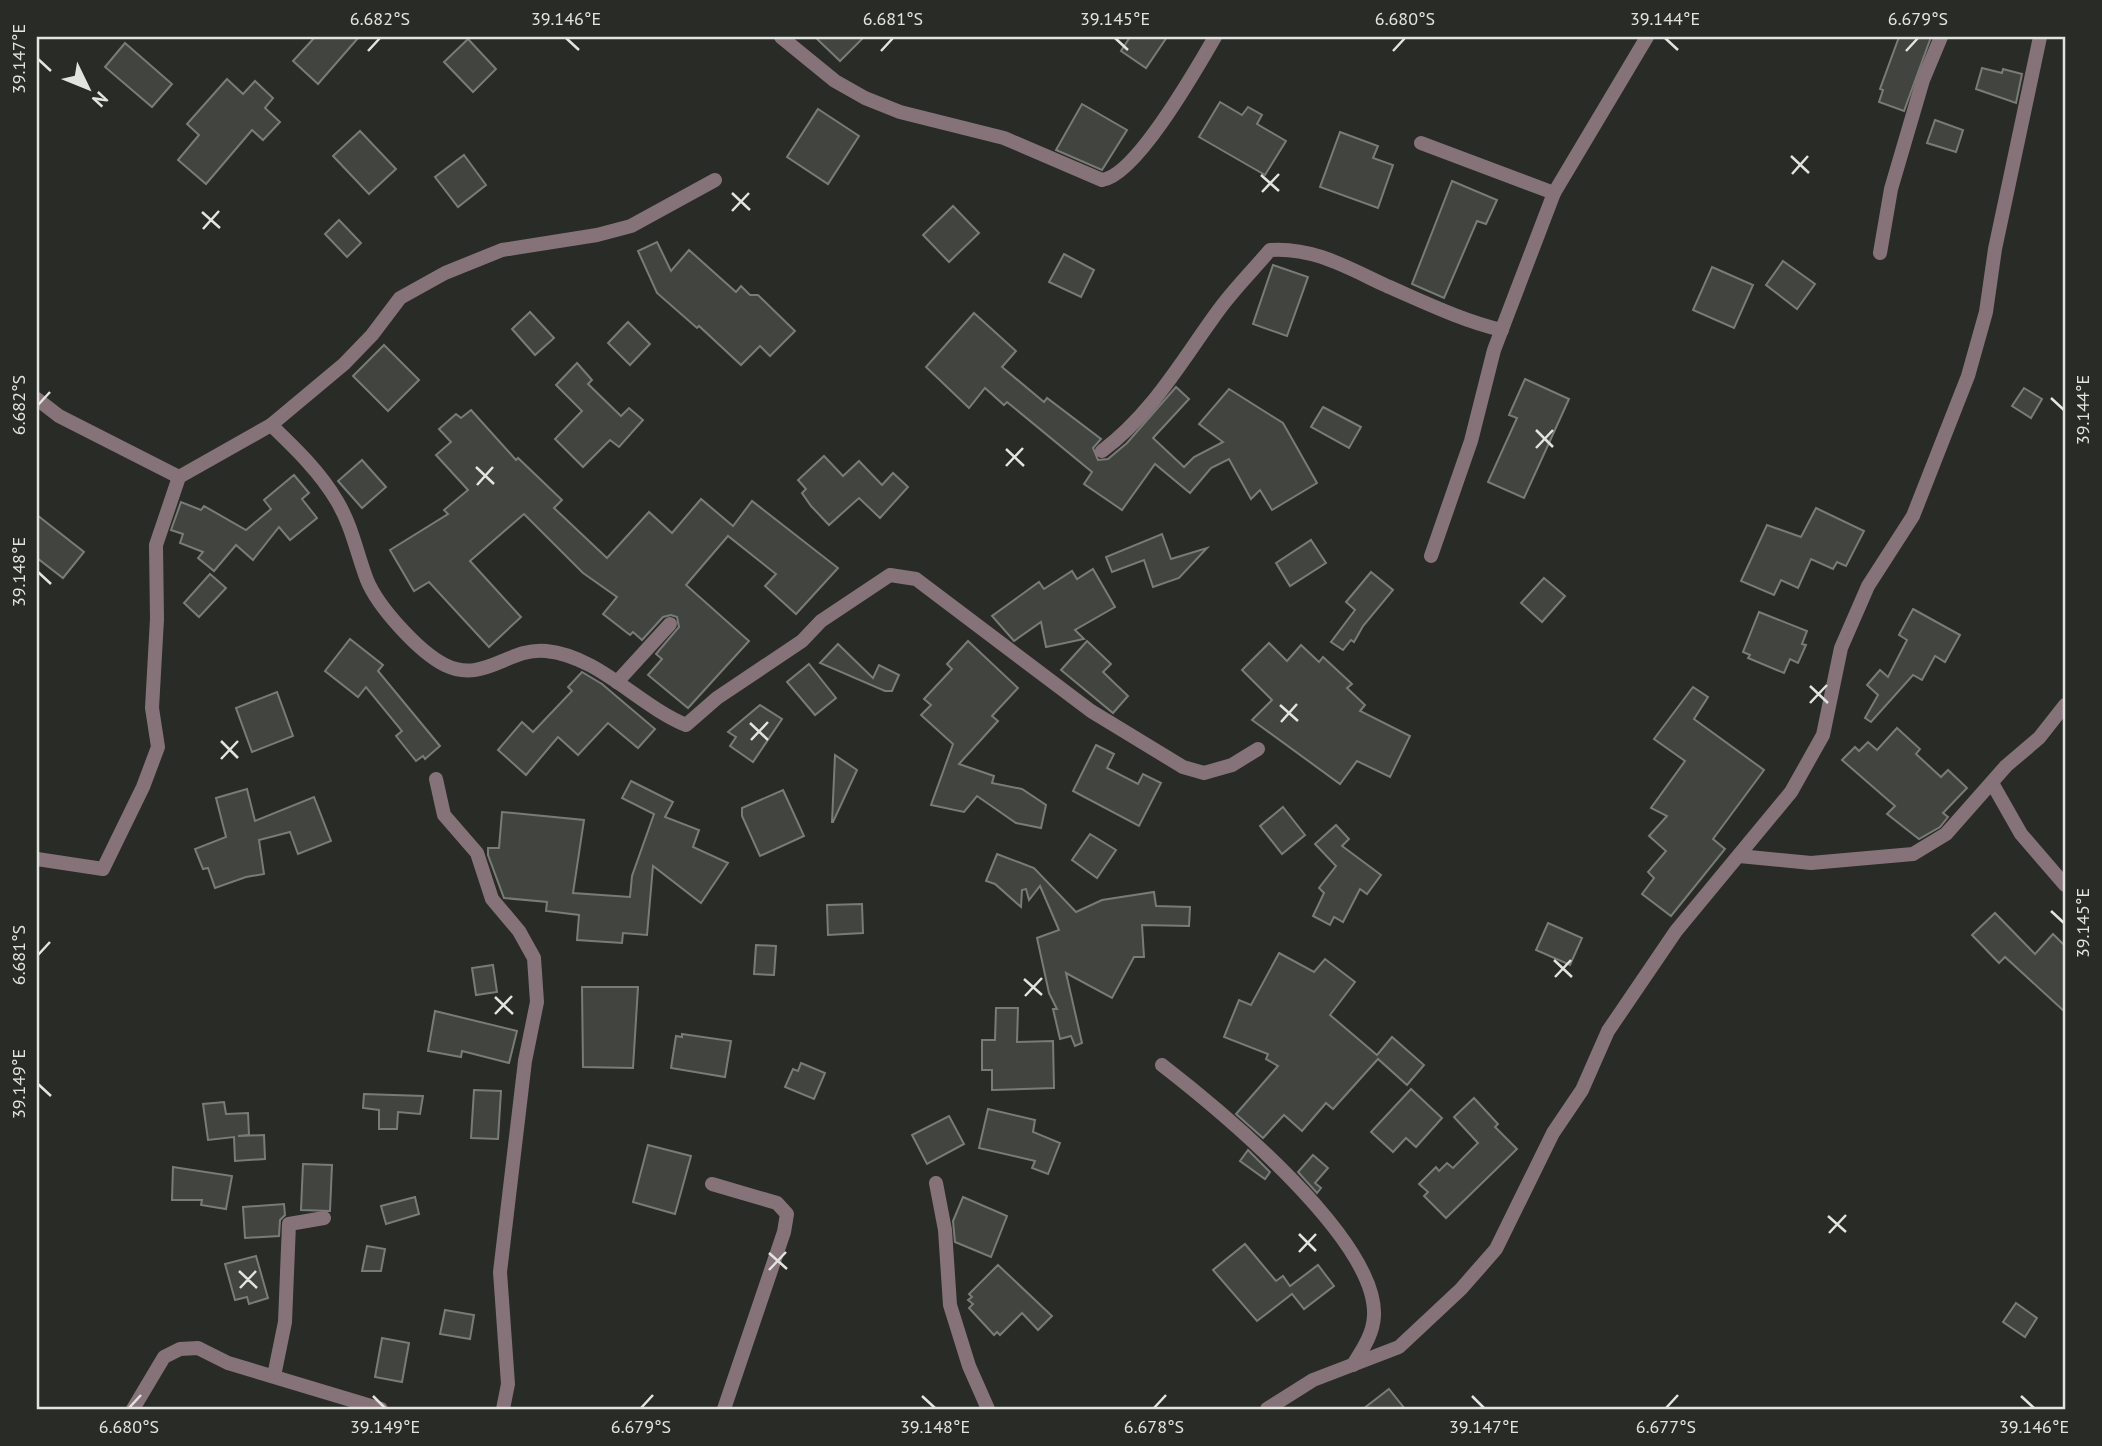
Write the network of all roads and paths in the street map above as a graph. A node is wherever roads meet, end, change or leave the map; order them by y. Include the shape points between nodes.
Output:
1 (781, 37) edge
2 (1215, 37) edge
3 (1647, 37) edge
4 (1941, 37) edge
5 (2040, 37) edge
6 (1422, 143) dead end
7 (715, 180) dead end
8 (1554, 193) junction
9 (1880, 253) dead end
10 (1502, 330) junction
11 (37, 399) edge
12 (271, 425) junction
13 (1102, 451) dead end
14 (179, 477) junction
15 (1431, 556) dead end
16 (670, 624) dead end
17 (617, 682) junction
18 (2065, 705) edge
19 (1258, 749) dead end
20 (436, 779) dead end
21 (1992, 783) junction
22 (1739, 856) junction
23 (37, 859) edge
24 (2065, 886) edge
25 (1162, 1065) dead end
26 (936, 1183) dead end
27 (712, 1184) dead end
28 (324, 1218) dead end
29 (1353, 1365) junction
30 (274, 1376) junction
31 (133, 1409) edge
32 (381, 1409) edge
33 (503, 1409) edge
34 (724, 1409) edge
35 (988, 1409) edge
36 (1267, 1409) edge

1 - 2 street via 835,80 865,97 900,112 1004,138 1102,180 1125,169 1172,108
3 - 8 street
4 - 9 street via 1923,80 1891,189
5 - 22 street via 1986,312 1964,388 1913,516 1868,586 1841,648 1823,735 1791,792
6 - 8 street
7 - 12 street via 631,226 502,250 445,273 400,298 344,364
8 - 10 street
10 - 13 street via 1473,324 1327,257 1270,250 1222,307 1162,392 1127,432
10 - 15 street
11 - 14 street via 59,416
12 - 14 street
12 - 17 street via 304,456 337,501 383,607 445,665 473,673 520,653 544,650 562,654
14 - 23 street via 156,545 152,708 158,747 103,869
16 - 17 street
17 - 19 street via 686,725 717,698 802,641 821,621 890,575 905,576 942,597 1091,711 1183,767 1204,773 1232,765
18 - 21 street via 2039,738
20 - 33 street via 444,815 477,853 492,899 534,958 537,1002 525,1061 500,1272 508,1384
21 - 22 street via 1946,835 1913,854 1811,863
21 - 24 street via 2021,834
22 - 29 street via 1675,931 1608,1031 1582,1090 1553,1133 1496,1249 1399,1347
25 - 29 street via 1267,1155 1343,1239 1367,1281 1374,1316 1368,1341
26 - 35 street via 945,1230 950,1305
27 - 34 street via 777,1203 787,1214
28 - 30 street via 289,1224 285,1322
29 - 36 street via 1313,1380
30 - 31 street via 228,1363 198,1348 180,1349 164,1357
30 - 32 street

